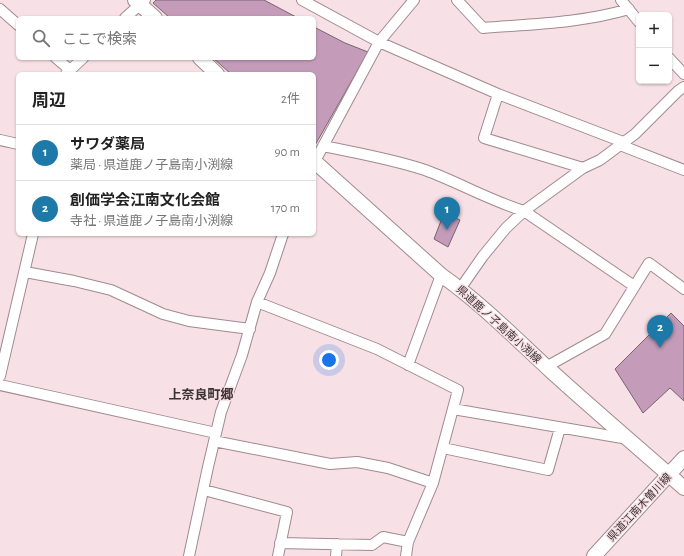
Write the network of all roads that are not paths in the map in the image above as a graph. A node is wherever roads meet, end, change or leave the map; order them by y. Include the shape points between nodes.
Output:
1 (302, 0) edge
2 (414, 0) edge
3 (457, 0) edge
4 (621, 0) edge
5 (140, 1) edge
6 (0, 9) edge
7 (629, 9) junction
8 (127, 16) edge
9 (153, 16) edge
10 (636, 18) edge
11 (16, 23) edge
12 (379, 42) junction
13 (58, 60) edge
14 (81, 60) edge
15 (202, 60) edge
16 (672, 61) edge
17 (68, 72) edge
18 (216, 72) edge
19 (684, 74) edge
20 (684, 87) edge
21 (498, 94) junction
22 (0, 140) edge
23 (16, 144) edge
24 (622, 144) junction
25 (323, 146) junction
26 (316, 158) edge
27 (316, 164) edge
28 (584, 168) junction
29 (684, 170) edge
30 (524, 211) junction
31 (33, 236) edge
32 (282, 236) edge
33 (25, 272) junction
34 (441, 275) junction
35 (634, 286) junction
36 (460, 289) junction
37 (684, 289) edge
38 (257, 302) junction
39 (250, 329) junction
40 (408, 365) junction
41 (546, 367) junction
42 (0, 376) edge
43 (0, 385) edge
44 (453, 409) junction
45 (560, 428) junction
46 (215, 437) junction
47 (628, 439) junction
48 (443, 448) junction
49 (684, 458) edge
50 (668, 474) junction
51 (684, 479) edge
52 (433, 483) junction
53 (684, 488) edge
54 (204, 490) junction
55 (408, 542) junction
56 (280, 544) junction
57 (337, 544) junction
58 (189, 556) edge
59 (278, 556) edge
60 (336, 556) edge
61 (406, 556) edge
62 (594, 556) edge

1 - 12 street
2 - 12 street
3 - 7 street via 483,28 553,23 613,14
4 - 7 street
5 - 8 street
5 - 9 main road
6 - 11 street
7 - 10 street
12 - 21 street
12 - 25 street
13 - 17 street
14 - 17 street
15 - 18 main road
16 - 19 street
20 - 24 street
21 - 24 street
21 - 28 street via 484,138
22 - 23 street
24 - 28 street
24 - 29 street
25 - 26 street
25 - 30 street via 425,170 506,206
27 - 34 main road, 県道鹿ノ子島南小渕線
28 - 30 street
30 - 35 street
30 - 36 street via 483,256
31 - 33 street
32 - 38 street
33 - 39 street via 111,290 163,314 189,321
33 - 42 street
34 - 36 main road, 県道鹿ノ子島南小渕線
34 - 40 street
35 - 37 street via 649,263
35 - 41 street via 605,334
36 - 41 main road, 県道鹿ノ子島南小渕線
38 - 39 street
38 - 40 street
39 - 46 street
40 - 44 street via 458,390
41 - 47 main road, 県道鹿ノ子島南小渕線
43 - 46 street
44 - 45 street
44 - 48 street
45 - 47 street
45 - 48 street via 548,470
46 - 52 street via 330,464 357,462 380,466
46 - 54 street
47 - 50 main road, 県道鹿ノ子島南小渕線
48 - 52 street
49 - 50 main road, 県道江南木曽川線
50 - 51 street
50 - 53 main road, 県道鹿ノ子島南小渕線
50 - 62 main road, 県道江南木曽川線
52 - 55 street
54 - 56 street via 287,512
54 - 58 street
55 - 57 street via 383,537 372,545
55 - 61 street
56 - 57 street
56 - 59 street
57 - 60 street

